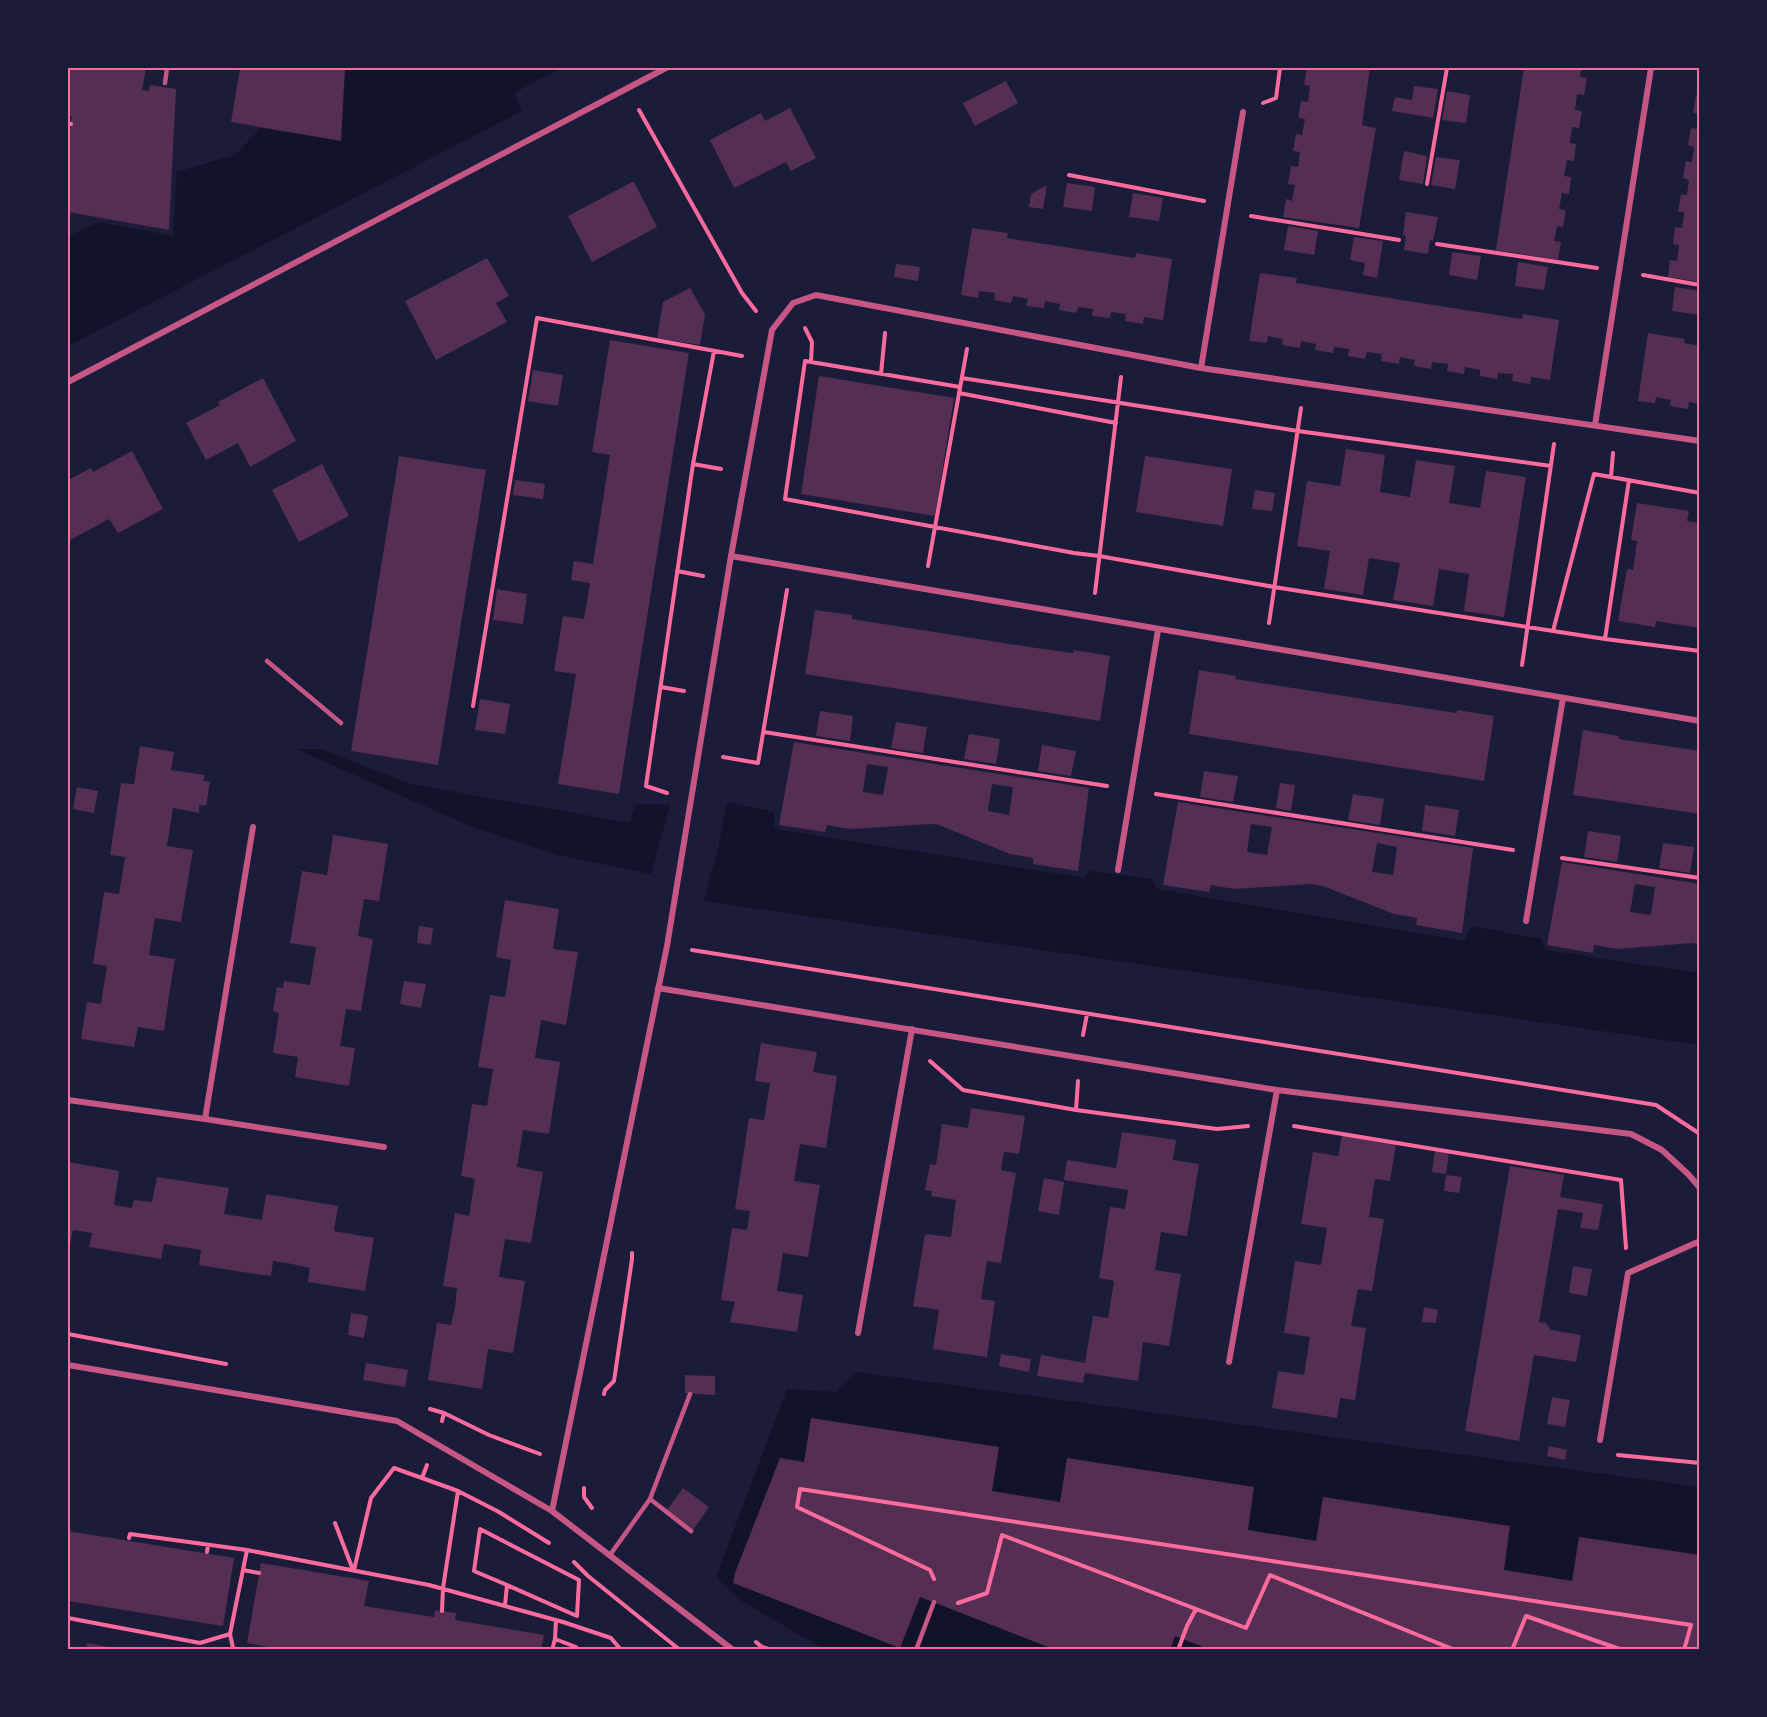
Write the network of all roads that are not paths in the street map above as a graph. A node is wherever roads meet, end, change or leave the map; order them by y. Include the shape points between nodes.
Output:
1 (167, 68) edge
2 (666, 68) edge
3 (1651, 68) edge
4 (165, 83) dead end
5 (1243, 112) road end
6 (1201, 368) junction
7 (68, 382) edge
8 (1595, 425) junction
9 (1700, 441) edge
10 (731, 556) junction
11 (1158, 630) junction
12 (267, 661) dead end
13 (1563, 698) junction
14 (1700, 721) edge
15 (341, 723) dead end
16 (253, 827) dead end
17 (1118, 870) dead end
18 (1526, 921) dead end
19 (658, 988) junction
20 (912, 1029) junction
21 (1277, 1090) junction
22 (68, 1100) edge
23 (205, 1119) junction
24 (384, 1147) dead end
25 (1700, 1188) edge
26 (1700, 1241) edge
27 (858, 1333) dead end
28 (1229, 1362) dead end
29 (68, 1365) edge
30 (690, 1394) dead end
31 (1600, 1440) road end
32 (650, 1499) junction
33 (552, 1511) junction
34 (691, 1531) dead end
35 (610, 1555) junction
36 (934, 1602) dead end
37 (733, 1650) edge
38 (916, 1650) edge

1 - 4 lane
2 - 7 street
3 - 8 street
5 - 6 street
6 - 8 street
6 - 10 street via 816,295 794,303 772,330
8 - 9 street
10 - 11 street
10 - 19 street
11 - 13 street
11 - 17 street
12 - 15 lane
13 - 14 street
13 - 18 street
16 - 23 street
19 - 20 street
19 - 33 street
20 - 21 street
20 - 27 street
21 - 25 street via 1631,1134 1662,1150
21 - 28 street
22 - 23 street
23 - 24 street
26 - 31 street via 1628,1273
29 - 33 street via 397,1421
30 - 32 lane
32 - 34 lane
32 - 35 lane
33 - 35 street
35 - 37 street
36 - 38 lane

